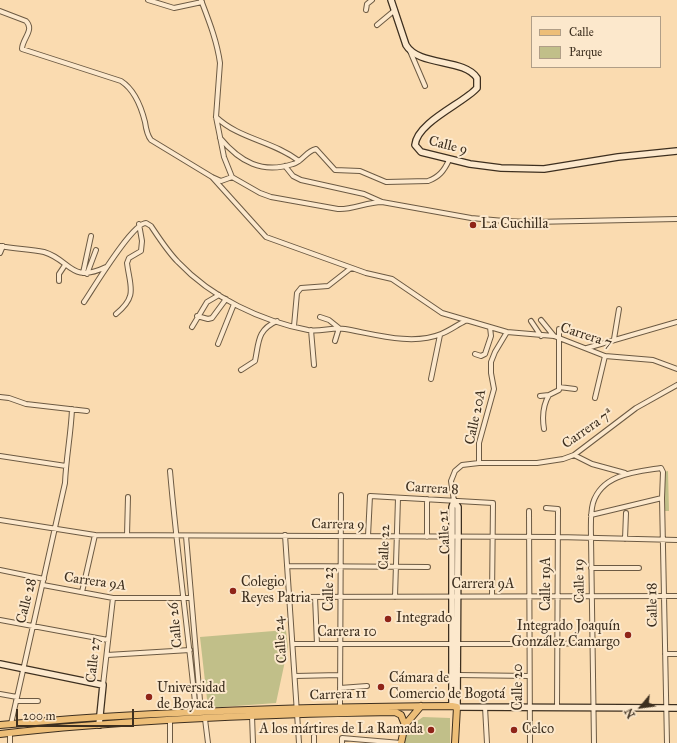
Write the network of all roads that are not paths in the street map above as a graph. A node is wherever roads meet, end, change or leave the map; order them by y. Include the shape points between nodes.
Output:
1 (148, 0) edge
2 (372, 0) edge
3 (391, 0) edge
4 (201, 1) edge
5 (366, 10) dead end
6 (394, 10) junction
7 (0, 11) edge
8 (376, 25) dead end
9 (410, 51) junction
10 (426, 86) dead end
11 (216, 117) junction
12 (220, 138) junction
13 (677, 151) edge
14 (449, 160) junction
15 (299, 161) junction
16 (285, 166) junction
17 (212, 177) junction
18 (232, 177) junction
19 (382, 202) junction
20 (677, 219) edge
21 (140, 224) junction
22 (91, 236) dead end
23 (2, 246) edge
24 (96, 250) dead end
25 (0, 253) edge
26 (65, 266) junction
27 (107, 267) junction
28 (351, 268) junction
29 (85, 274) junction
30 (58, 281) dead end
31 (219, 296) junction
32 (226, 300) junction
33 (84, 302) dead end
34 (234, 304) junction
35 (620, 309) dead end
36 (116, 314) dead end
37 (197, 316) junction
38 (320, 317) dead end
39 (541, 320) dead end
40 (277, 321) junction
41 (465, 321) junction
42 (531, 321) dead end
43 (677, 322) edge
44 (294, 326) junction
45 (192, 327) dead end
46 (490, 327) junction
47 (339, 328) junction
48 (558, 329) dead end
49 (310, 330) junction
50 (507, 332) junction
51 (440, 334) junction
52 (541, 336) junction
53 (556, 337) junction
54 (614, 339) junction
55 (335, 341) dead end
56 (218, 344) dead end
57 (587, 348) junction
58 (475, 354) dead end
59 (605, 356) junction
60 (314, 365) dead end
61 (677, 369) edge
62 (241, 370) dead end
63 (431, 379) dead end
64 (677, 385) edge
65 (559, 388) junction
66 (575, 389) dead end
67 (549, 395) junction
68 (540, 396) dead end
69 (0, 397) edge
70 (595, 398) dead end
71 (72, 409) junction
72 (87, 411) dead end
73 (544, 428) dead end
74 (574, 455) junction
75 (0, 456) edge
76 (479, 463) junction
77 (66, 466) junction
78 (170, 471) dead end
79 (626, 473) junction
80 (341, 495) dead end
81 (128, 497) dead end
82 (398, 498) junction
83 (662, 498) junction
84 (427, 499) junction
85 (454, 501) junction
86 (546, 508) dead end
87 (529, 511) dead end
88 (626, 513) dead end
89 (591, 515) junction
90 (0, 520) edge
91 (55, 530) junction
92 (95, 535) junction
93 (126, 535) junction
94 (285, 535) junction
95 (175, 536) junction
96 (186, 536) junction
97 (341, 536) junction
98 (368, 536) junction
99 (397, 536) junction
100 (427, 537) junction
101 (455, 537) junction
102 (493, 537) junction
103 (529, 537) junction
104 (558, 537) junction
105 (591, 538) junction
106 (625, 539) junction
107 (663, 540) junction
108 (677, 540) edge
109 (287, 566) junction
110 (341, 566) junction
111 (396, 566) junction
112 (428, 567) dead end
113 (591, 568) junction
114 (639, 568) dead end
115 (0, 570) edge
116 (44, 580) junction
117 (43, 585) junction
118 (82, 592) junction
119 (455, 596) junction
120 (492, 596) junction
121 (529, 596) junction
122 (557, 596) junction
123 (592, 596) junction
124 (664, 596) junction
125 (677, 596) edge
126 (289, 597) junction
127 (315, 597) junction
128 (341, 597) junction
129 (395, 597) junction
130 (113, 598) junction
131 (191, 598) junction
132 (184, 599) junction
133 (0, 620) edge
134 (32, 627) junction
135 (108, 640) junction
136 (593, 642) junction
137 (293, 644) junction
138 (317, 644) junction
139 (340, 644) junction
140 (455, 644) junction
141 (529, 644) junction
142 (558, 644) junction
143 (190, 650) junction
144 (665, 654) junction
145 (677, 654) edge
146 (107, 655) junction
147 (0, 664) edge
148 (24, 668) junction
149 (340, 675) junction
150 (458, 675) junction
151 (295, 676) junction
152 (530, 676) junction
153 (103, 684) junction
154 (367, 686) dead end
155 (340, 688) junction
156 (0, 694) edge
157 (16, 699) junction
158 (38, 700) dead end
159 (340, 706) junction
160 (421, 706) junction
161 (455, 706) junction
162 (484, 707) junction
163 (530, 707) junction
164 (557, 707) junction
165 (593, 708) junction
166 (666, 708) junction
167 (677, 708) edge
168 (297, 711) junction
169 (198, 712) junction
170 (100, 716) junction
171 (252, 716) junction
172 (205, 719) junction
173 (170, 721) junction
174 (11, 724) junction
175 (0, 725) edge
176 (99, 725) junction
177 (405, 725) junction
178 (10, 733) junction
179 (0, 734) edge
180 (314, 736) dead end
181 (10, 743) edge
182 (170, 743) edge
183 (208, 743) edge
184 (253, 743) edge
185 (298, 743) edge
186 (314, 743) edge
187 (342, 743) edge
188 (401, 743) edge
189 (455, 743) edge
190 (487, 743) edge
191 (530, 743) edge
192 (594, 743) edge
193 (667, 743) edge

1 - 4 street via 174,8
2 - 5 street via 367,4
3 - 6 street
4 - 11 street via 217,44 220,63
6 - 8 street
6 - 9 street
7 - 17 street via 29,24 30,29 22,49 115,77 127,84 134,94 147,136
9 - 10 street
9 - 14 street, Calle 9 via 470,71 477,78 477,88 473,93 444,111 421,133 416,142 417,149 421,152
11 - 12 street
11 - 15 street via 230,129 288,152
12 - 16 street via 235,155 255,166
12 - 18 street
13 - 14 street, Calle 9 via 544,168 501,168
14 - 15 street via 434,179 386,182 360,171 335,170 316,149 305,154
15 - 16 street
16 - 19 street via 293,176 301,180 364,194
17 - 18 street via 224,181
17 - 28 street, Carrera 7 via 266,237
18 - 19 street via 260,193 282,200 344,209 370,202
19 - 20 street via 471,218 504,221
21 - 27 street
21 - 31 street via 146,223 151,226 178,262
21 - 36 street via 141,251 129,258 127,263 132,295
22 - 29 street
23 - 25 street
23 - 26 street via 43,252
24 - 29 street
26 - 29 street
26 - 30 street via 59,274
27 - 29 street
27 - 33 street
28 - 41 street, Carrera 7 via 392,279 442,313
28 - 44 street via 328,286 301,288 297,293
31 - 32 street
31 - 37 street via 207,302
32 - 34 street
32 - 37 street via 212,318
34 - 40 street via 245,311
34 - 56 street
35 - 54 street
37 - 45 street
38 - 47 street
39 - 53 street
40 - 44 street
40 - 62 street via 265,328 256,348 255,361
41 - 46 street, Carrera 7
41 - 51 street
42 - 52 street
43 - 54 street
44 - 49 street
46 - 50 street, Carrera 7
46 - 58 street via 491,336 486,354
47 - 49 street
47 - 51 street via 400,338 422,338
47 - 55 street
48 - 53 street
49 - 60 street
50 - 52 street, Carrera 7
50 - 76 street, Calle 20A via 491,362 494,390 479,443
51 - 63 street
52 - 53 street, Carrera 7
53 - 57 street, Carrera 7
53 - 65 street
54 - 57 street
57 - 59 street, Carrera 7
59 - 61 street, Carrera 7 via 653,360
59 - 70 street
64 - 74 street, Carrera 7ª via 636,408
65 - 66 street
65 - 67 street
67 - 68 street
67 - 73 street via 545,402
69 - 71 street via 26,404
71 - 72 street
71 - 77 street, Calle 28
74 - 76 street, Carrera 7ª via 537,463
74 - 79 street via 592,464
75 - 77 street
76 - 85 street, Carrera 7ª via 462,465 455,471 451,481
77 - 91 street, Calle 28
78 - 95 street, Calle 26
79 - 83 street, Calle 18 via 661,468
79 - 89 street via 612,480 597,493
80 - 97 street, Calle 23
81 - 93 street
82 - 84 street, Carrera 8
82 - 98 street, Carrera 8 via 370,496
82 - 99 street, Calle 22
83 - 89 street
83 - 107 street, Calle 18
84 - 85 street, Carrera 8
84 - 100 street
85 - 101 street, Calle 21 via 452,507
85 - 102 street, Carrera 8 via 493,503
86 - 104 street, Calle 19A via 558,509
87 - 103 street, Calle 20
88 - 106 street
89 - 105 street, Calle 19
90 - 91 street, Carrera 9
91 - 92 street, Carrera 9
91 - 116 street, Calle 28
92 - 93 street, Carrera 9
92 - 118 street
93 - 95 street, Carrera 9
94 - 96 street, Carrera 9
94 - 97 street, Carrera 9
94 - 109 street, Calle 24
95 - 96 street, Carrera 9
95 - 132 street, Calle 26
96 - 131 street, Calle 26
97 - 98 street, Carrera 9
97 - 110 street, Calle 23
98 - 99 street, Carrera 9
99 - 100 street, Carrera 9
99 - 111 street, Calle 22
100 - 101 street, Carrera 9
101 - 102 street, Carrera 9
101 - 119 street, Calle 21
102 - 103 street, Carrera 9
102 - 120 street
103 - 104 street, Carrera 9
103 - 121 street, Calle 20
104 - 105 street, Carrera 9
104 - 122 street, Calle 19A
105 - 106 street, Carrera 9
105 - 113 street, Calle 19
106 - 107 street, Carrera 9
107 - 108 street, Carrera 9
107 - 124 street, Calle 18
109 - 110 street
109 - 126 street, Calle 24
110 - 111 street
110 - 128 street, Calle 23
111 - 112 street
111 - 129 street, Calle 22
113 - 114 street
113 - 123 street, Calle 19
115 - 116 street, Carrera 9A
116 - 117 street, Calle 28
117 - 118 street, Carrera 9A
117 - 134 street, Calle 28
118 - 130 street, Carrera 9A
119 - 120 street, Carrera 9A
119 - 129 street, Carrera 9A
119 - 140 street, Calle 21
120 - 121 street, Carrera 9A
121 - 122 street, Carrera 9A
121 - 141 street, Calle 20
122 - 123 street, Carrera 9A
122 - 142 street, Calle 19A
123 - 124 street, Carrera 9A
123 - 136 street, Calle 19
124 - 125 street, Carrera 9A
124 - 144 street, Calle 18
126 - 127 street, Carrera 9A
126 - 137 street, Calle 24
127 - 128 street, Carrera 9A
127 - 138 street
128 - 129 street, Carrera 9A
128 - 139 street, Calle 23
130 - 132 street, Carrera 9A
130 - 135 street, Calle 27
131 - 132 street, Carrera 9A
131 - 169 street, Calle 26
132 - 143 street, Calle 26
133 - 134 street
134 - 135 street
134 - 148 street, Calle 28
135 - 146 street, Calle 27
136 - 142 street, Carrera 10
136 - 165 street, Calle 19
137 - 138 street, Carrera 10
137 - 151 street, Calle 24
138 - 139 street, Carrera 10
139 - 140 street, Carrera 10
139 - 149 street, Calle 23
140 - 141 street, Carrera 10
140 - 150 street, Calle 21
140 - 161 street, Calle 21
141 - 142 street, Carrera 10
141 - 152 street, Calle 20
142 - 164 street, Calle 19A
143 - 146 street
143 - 169 street, Calle 26
144 - 145 street
144 - 166 street, Calle 18
146 - 153 street, Calle 27
147 - 148 street
148 - 153 street
148 - 157 street, Calle 28
149 - 151 street
149 - 155 street, Calle 23
150 - 152 street
150 - 161 street, Calle 21
151 - 168 street, Calle 24
152 - 163 street, Calle 20
153 - 170 street, Calle 27
154 - 155 street
155 - 159 street, Calle 23
156 - 157 street
157 - 158 street
157 - 174 street, Calle 28
159 - 160 main road, Carrera 11
159 - 168 main road, Carrera 11
160 - 161 main road, Carrera 11
160 - 177 main road
161 - 162 street, Carrera 11
161 - 189 main road, Calle 21
162 - 163 street, Carrera 11
162 - 190 street
163 - 164 street, Carrera 11
163 - 191 street, Calle 20
164 - 165 street, Carrera 11
165 - 166 street, Carrera 11
165 - 192 street, Calle 19
166 - 167 street, Carrera 11
166 - 193 street, Calle 18
168 - 169 main road, Carrera 11
168 - 171 main road, Carrera 11
168 - 177 main road, Carrera 11 via 395,712 404,718
168 - 185 street, Calle 24
169 - 170 main road, Carrera 11
170 - 174 main road, Carrera 11
170 - 176 street, Calle 27
171 - 172 main road, Carrera 11
171 - 184 street
172 - 173 main road, Carrera 11
172 - 183 street
173 - 176 main road, Carrera 11
173 - 182 street
174 - 175 main road, Carrera 11
176 - 178 main road, Carrera 11
177 - 188 main road
178 - 179 main road, Carrera 11
178 - 181 street
180 - 186 street
187 - 188 street via 342,738

